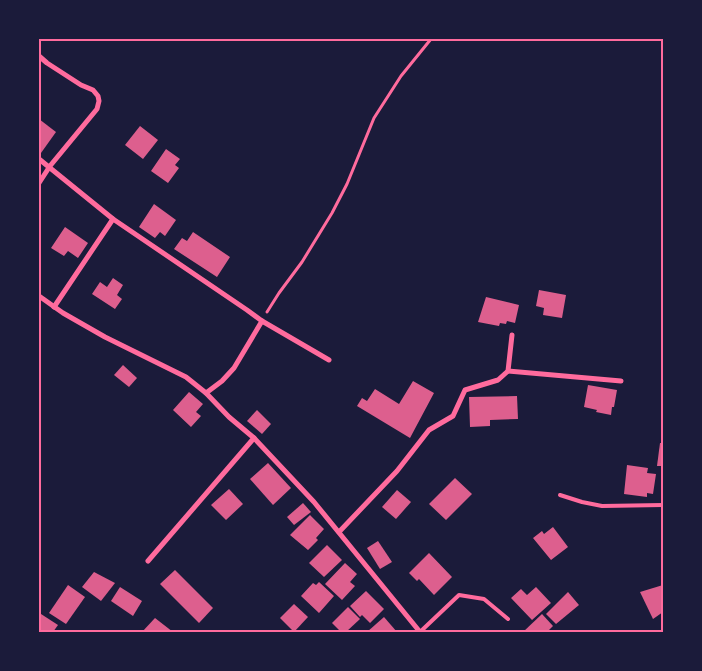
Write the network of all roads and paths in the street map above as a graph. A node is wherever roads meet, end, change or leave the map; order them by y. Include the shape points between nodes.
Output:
1 (431, 39) edge
2 (39, 56) edge
3 (39, 159) edge
4 (50, 166) junction
5 (39, 183) edge
6 (113, 219) junction
7 (39, 296) edge
8 (54, 307) junction
9 (262, 321) junction
10 (512, 335) dead end
11 (329, 360) dead end
12 (508, 371) junction
13 (621, 381) dead end
14 (206, 393) junction
15 (254, 438) junction
16 (560, 495) dead end
17 (663, 505) edge
18 (340, 532) junction
19 (148, 561) dead end
20 (508, 619) dead end
21 (420, 632) edge

1 - 9 path via 401,76 374,118 332,213
2 - 4 street via 93,90 99,101 97,109
3 - 4 street
4 - 5 street
4 - 6 street
6 - 8 street
6 - 9 street
7 - 8 street
8 - 14 street via 105,337 186,377
9 - 11 street
9 - 14 street via 234,368
10 - 12 street
12 - 13 street
12 - 18 street via 498,380 465,390 453,416 428,430 397,471
14 - 15 street
15 - 18 street
15 - 19 street
16 - 17 lane via 602,506
18 - 21 street
20 - 21 lane via 484,599 459,595

